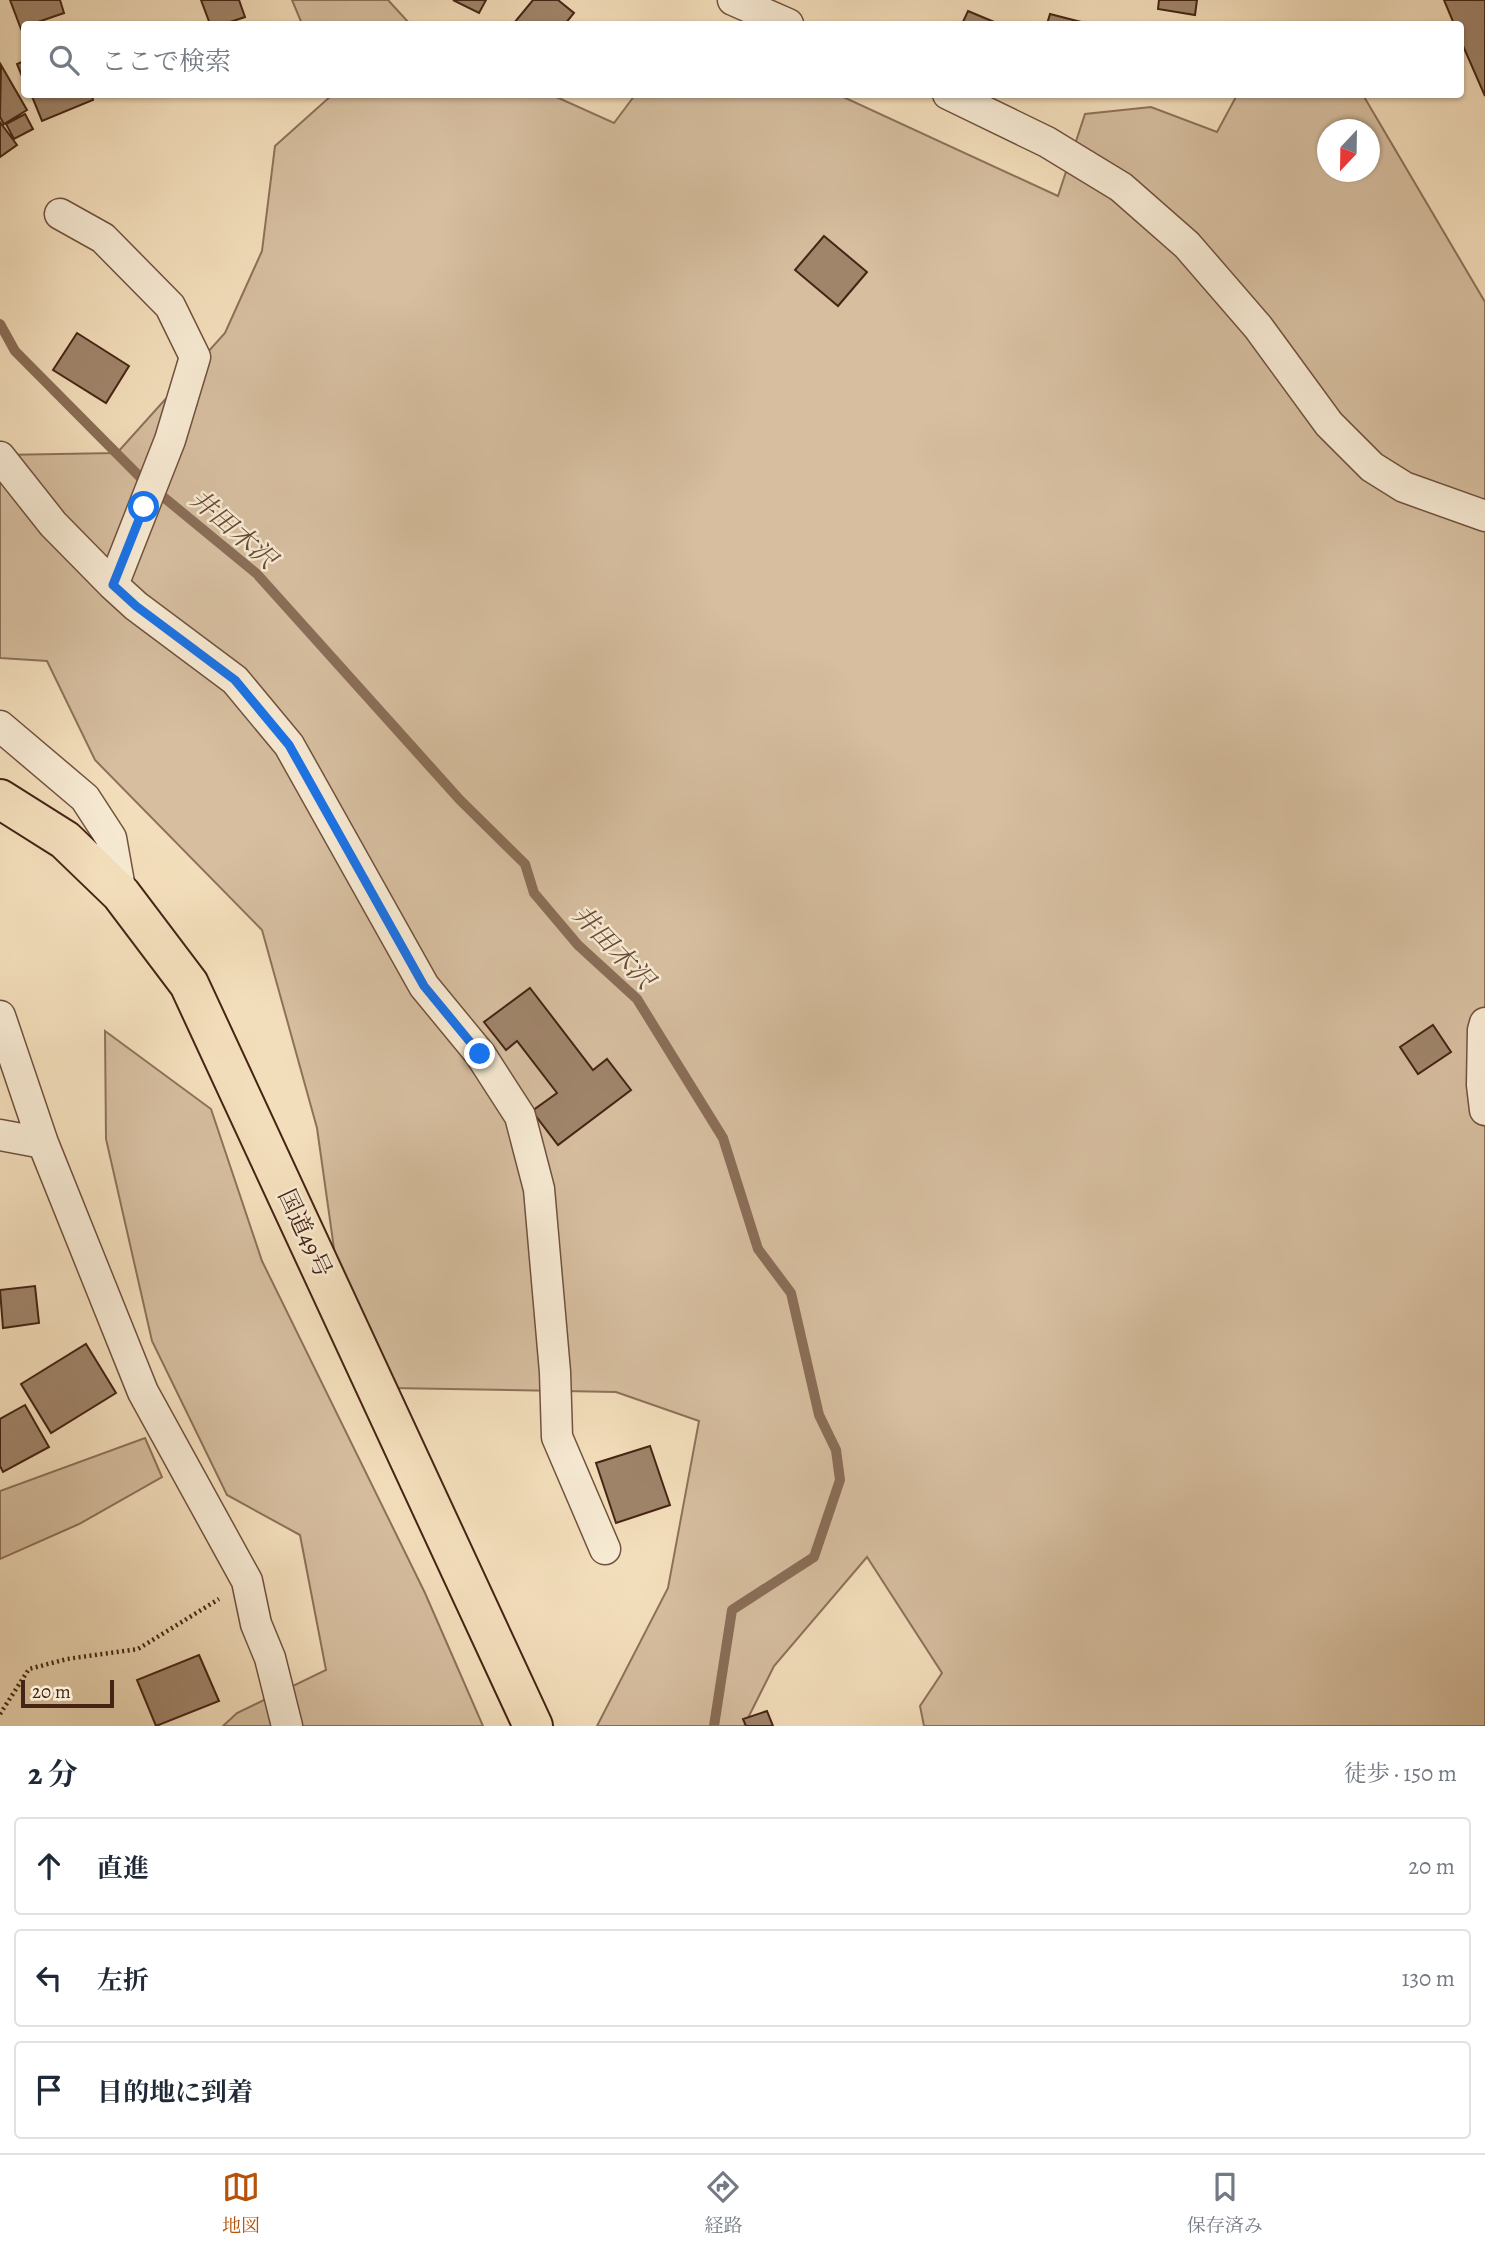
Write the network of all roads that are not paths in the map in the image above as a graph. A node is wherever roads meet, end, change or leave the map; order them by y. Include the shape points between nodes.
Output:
1 (733, 0) edge
2 (782, 21) edge
3 (955, 98) edge
4 (60, 214) dead end
5 (0, 457) edge
6 (1485, 516) edge
7 (113, 585) junction
8 (0, 726) edge
9 (0, 799) edge
10 (121, 894) junction
11 (0, 1016) edge
12 (1485, 1023) edge
13 (1485, 1110) edge
14 (0, 1135) edge
15 (43, 1143) junction
16 (605, 1549) dead end
17 (287, 1726) edge
18 (533, 1726) edge

1 - 2 street
3 - 6 street via 1047,142 1121,187 1187,245 1258,327 1329,424 1372,467 1404,487
4 - 7 street via 103,238 170,306 195,358
5 - 7 street via 53,524
7 - 16 street via 235,680 289,745 424,986 480,1054 520,1116 539,1189 557,1437
8 - 10 street via 85,798 111,838
9 - 10 highway, 国道49号 via 65,840
10 - 18 highway, 国道49号 via 189,984
11 - 15 street
12 - 13 street
14 - 15 street
15 - 17 street via 143,1392 247,1581

